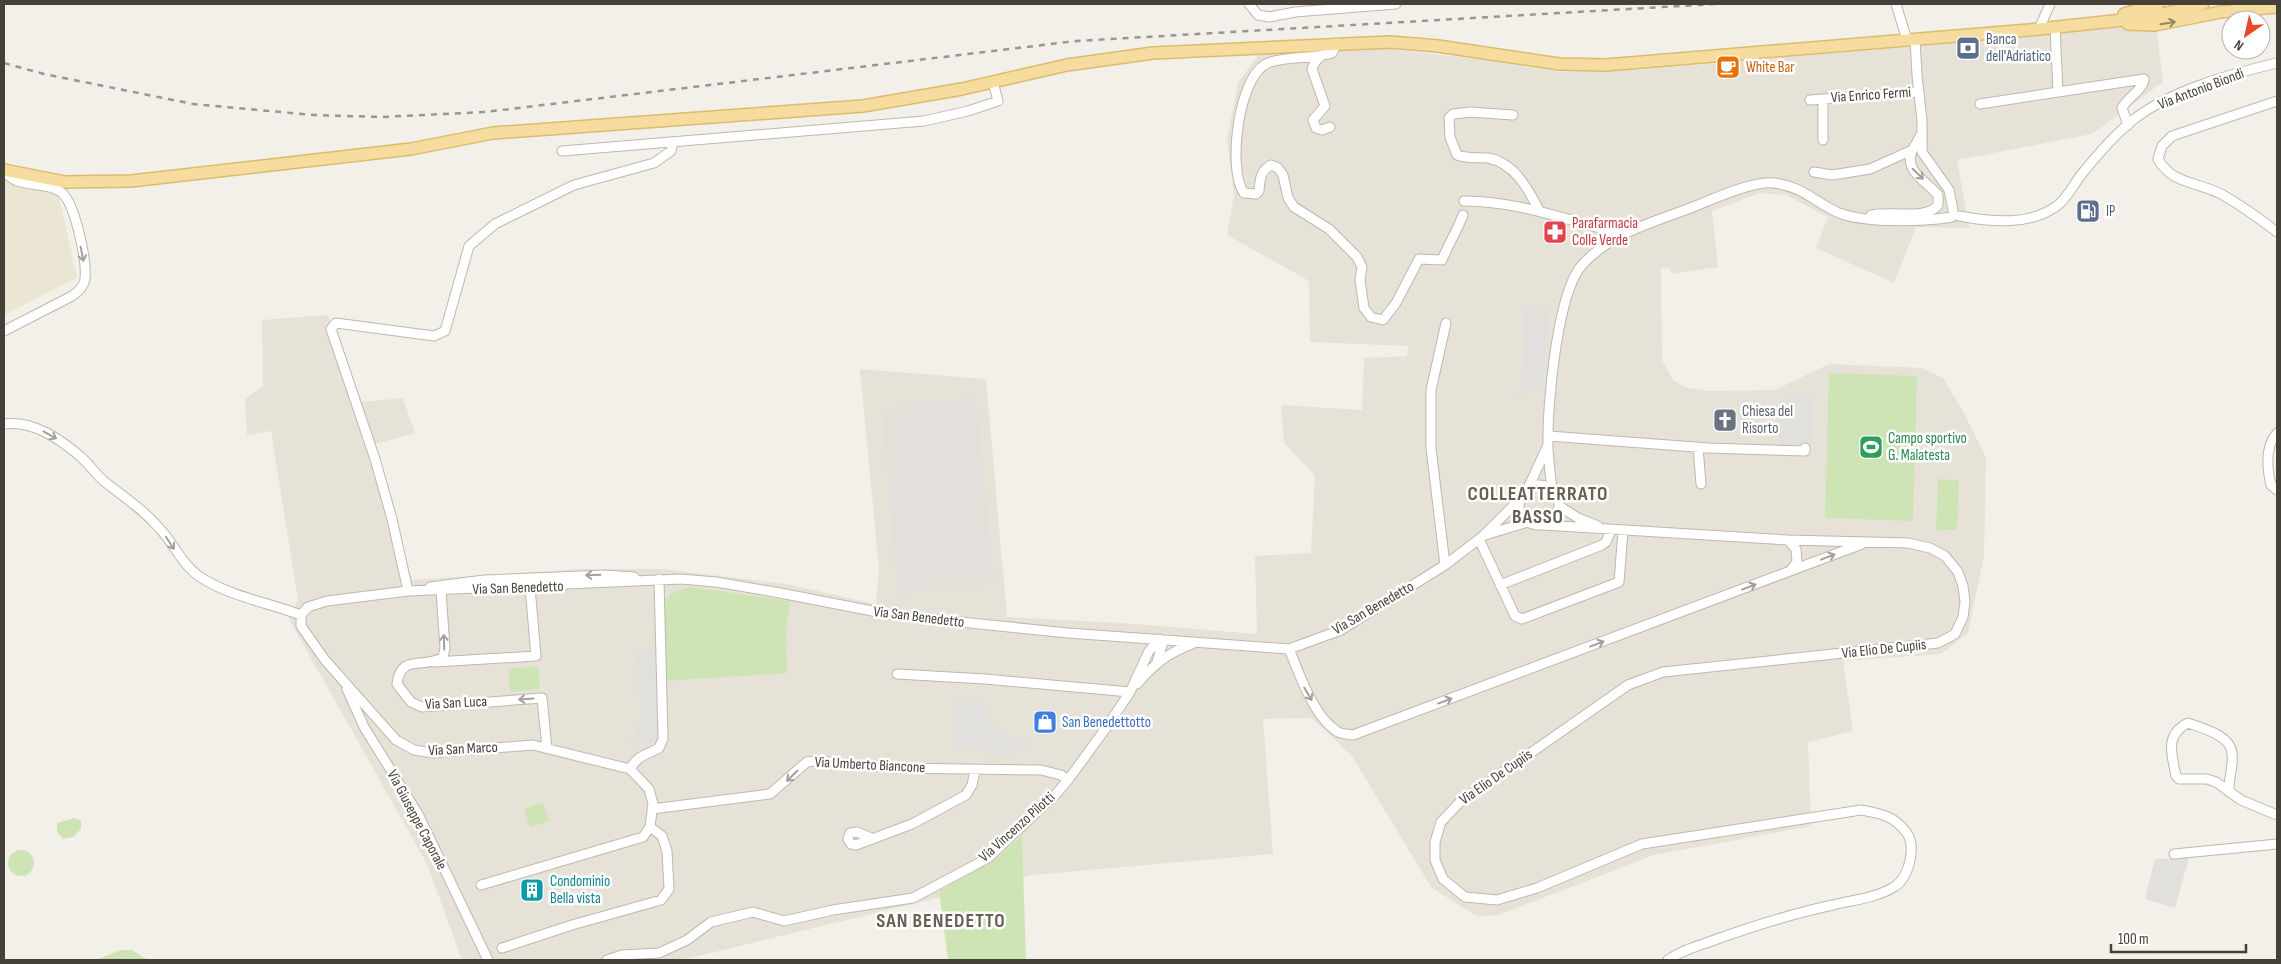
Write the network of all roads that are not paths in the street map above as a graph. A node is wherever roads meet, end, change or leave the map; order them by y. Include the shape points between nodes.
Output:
1 (1249, 4) edge
2 (1396, 4) edge
3 (1896, 4) edge
4 (2050, 4) edge
5 (2158, 4) edge
6 (2204, 4) edge
7 (2277, 7) edge
8 (2102, 21) junction
9 (2055, 27) junction
10 (2039, 29) junction
11 (1911, 40) junction
12 (1337, 43) junction
13 (1321, 56) junction
14 (2277, 63) edge
15 (993, 82) junction
16 (1919, 92) junction
17 (2058, 92) junction
18 (1823, 98) junction
19 (1810, 100) dead end
20 (2277, 101) edge
21 (1980, 104) dead end
22 (1513, 114) dead end
23 (2128, 124) junction
24 (1330, 127) dead end
25 (1921, 133) junction
26 (1823, 140) dead end
27 (673, 143) junction
28 (1912, 150) junction
29 (562, 151) dead end
30 (4, 171) edge
31 (1814, 172) dead end
32 (1464, 201) dead end
33 (1539, 210) junction
34 (1955, 214) junction
35 (1463, 215) dead end
36 (1858, 218) junction
37 (2277, 232) edge
38 (1622, 234) junction
39 (1446, 323) dead end
40 (4, 330) edge
41 (4, 424) edge
42 (2277, 433) edge
43 (1548, 440) junction
44 (1698, 447) junction
45 (1805, 448) dead end
46 (1701, 484) dead end
47 (1528, 488) junction
48 (1552, 490) junction
49 (2277, 490) edge
50 (1520, 499) junction
51 (1559, 506) junction
52 (1528, 522) junction
53 (1543, 524) junction
54 (1609, 530) junction
55 (1623, 530) junction
56 (1481, 537) junction
57 (1788, 540) junction
58 (1866, 542) junction
59 (1445, 565) junction
60 (1790, 572) junction
61 (659, 579) junction
62 (1500, 585) junction
63 (530, 587) junction
64 (408, 591) junction
65 (441, 591) junction
66 (301, 615) junction
67 (1134, 637) junction
68 (1160, 639) junction
69 (1198, 641) junction
70 (1289, 649) junction
71 (1146, 657) junction
72 (434, 662) junction
73 (1157, 662) junction
74 (897, 674) dead end
75 (344, 682) junction
76 (1130, 692) junction
77 (547, 748) junction
78 (630, 769) junction
79 (975, 770) junction
80 (1068, 780) junction
81 (2229, 792) junction
82 (652, 809) junction
83 (2277, 815) edge
84 (650, 827) junction
85 (871, 838) dead end
86 (2277, 844) edge
87 (2174, 854) dead end
88 (481, 885) dead end
89 (502, 948) dead end
90 (488, 960) edge
91 (607, 960) edge
92 (1668, 960) edge

1 - 2 street via 1258,15 1269,17
3 - 11 street
4 - 10 street
5 - 8 main road
6 - 8 main road via 2150,16
8 -> 7 main road via 2155,25 2234,10
8 - 9 main road
9 - 10 main road
9 - 17 street
10 - 11 main road
11 - 12 main road via 1593,66 1413,44
11 - 16 street
12 - 13 street via 1332,52
12 - 15 main road via 1145,54 1068,65
13 - 24 street via 1312,68 1325,106 1313,120 1316,128
13 - 35 street via 1268,62 1250,82 1241,104 1237,136 1237,182 1244,193 1256,194 1260,191 1261,175 1265,169 1271,165 1278,168 1294,206 1329,229 1357,257 1362,267 1360,280 1364,308 1370,317 1383,320 1396,303 1419,259 1442,260
14 - 23 street, Via Antonio Biondi via 2162,101
15 - 27 street via 998,102 924,121
15 - 30 main road via 863,106 504,132 398,150 131,181 65,182
16 - 18 street, Via Enrico Fermi
16 - 25 street
17 - 21 street
17 - 23 street via 2144,79 2142,86 2122,108
18 - 19 street, Via Enrico Fermi
18 - 26 street, Via Enrico Fermi
20 - 37 street via 2172,136 2162,146 2158,159 2174,177 2221,194
22 - 33 street via 1453,114 1449,118 1450,137 1457,155 1499,161 1518,175
23 - 34 street, Via Antonio Biondi via 2105,146 2060,204 2042,214 2001,222
25 - 28 street
25 - 34 street via 1922,152 1949,190
27 - 29 street
27 - 64 street via 671,151 654,164 574,185 495,224 469,246 445,332 434,336 332,325 375,458
28 - 31 street via 1870,169 1832,175
28 -> 36 street via 1911,166 1915,174 1938,194 1938,205 1934,211 1915,214 1887,212
30 -> 40 street via 16,181 56,189 65,195 72,206 85,280 81,290 72,296
32 - 33 street via 1492,201
33 - 38 street
34 - 36 street, Via Antonio Biondi via 1924,220
36 - 38 street via 1829,208 1799,188 1772,182 1746,188
38 - 43 street via 1597,250 1581,266 1568,290 1553,366
39 - 59 street via 1431,390 1430,448
41 -> 66 street via 16,422 38,428 82,458 161,529 181,560 204,580
42 - 49 street via 2272,438 2267,467 2271,485
43 - 44 street
43 - 47 street
43 - 48 street
44 - 45 street via 1805,451
44 - 46 street
47 - 48 street via 1540,485
47 - 50 street
48 - 51 street
50 - 52 street via 1520,512
50 - 56 street
51 - 53 street via 1556,516
51 - 54 street via 1578,518
52 - 53 street
52 - 56 street
53 - 54 street, Via Elio De Cupiis
54 - 55 street, Via Elio De Cupiis
54 - 62 street via 1602,545
55 - 57 street, Via Elio De Cupiis
55 - 62 street via 1619,578 1615,585 1522,619 1515,616
56 - 59 street, Via San Benedetto
56 - 62 street
57 - 58 street, Via Elio De Cupiis
57 - 60 street via 1796,549 1797,562
60 -> 58 street
58 - 92 street, Via Elio De Cupiis via 1908,543 1930,548 1945,556 1958,572 1963,586 1963,617 1955,634 1938,643 1663,672 1628,685 1459,803 1441,822 1435,842 1435,860 1442,879 1466,897 1497,900 1537,888 1642,844 1860,810 1897,821 1908,835 1911,851 1907,872 1896,886 1874,896 1741,931 1678,953
59 - 70 street, Via San Benedetto via 1341,630
70 -> 60 street via 1303,685 1325,721 1338,732 1353,736
61 - 63 street, Via San Benedetto
61 -> 64 street via 604,575 484,580
61 - 67 street, Via San Benedetto via 716,582 893,616
61 - 78 street via 663,739 659,748 642,754
63 - 65 street, Via San Benedetto
63 - 72 street via 536,656
64 - 65 street, Via San Benedetto
64 - 66 street, Via San Benedetto via 327,601 308,607
72 -> 65 street via 443,657 445,648
66 - 75 street, Via San Marco via 300,626
67 - 68 street, Via San Benedetto
67 - 71 street via 1146,646
68 - 69 street, Via San Benedetto
68 - 71 street, Via Vincenzo Pilotti
68 - 73 street via 1162,645
69 - 70 street, Via San Benedetto
69 - 73 street, Via Vincenzo Pilotti via 1174,650
71 - 76 street, Via Vincenzo Pilotti
77 -> 72 street, Via San Luca via 542,698 422,707 410,702 397,684 399,672 406,665
73 - 76 street, Via Vincenzo Pilotti
74 - 76 street
75 - 77 street, Via San Marco via 396,740 414,750 432,753 533,745
75 - 90 street, Via Giuseppe Caporale via 364,727 418,814
76 - 80 street, Via Vincenzo Pilotti
77 - 78 street, Via San Marco
78 - 82 street via 648,789
79 - 80 street, Via Umberto Biancone via 1041,770
79 -> 82 street, Via Umberto Biancone via 807,762 770,794
79 - 85 street via 966,795 912,824
80 - 91 street, Via Vincenzo Pilotti via 988,858 913,898 784,921 753,912 711,922 687,940 659,953 622,955
81 - 81 street via 2232,753 2228,742 2188,723 2180,727 2170,745 2176,776 2185,780 2207,779
81 - 83 street
82 - 84 street
84 - 88 street via 643,837
84 - 89 street via 662,836 667,851 669,889 660,900
86 - 87 street

